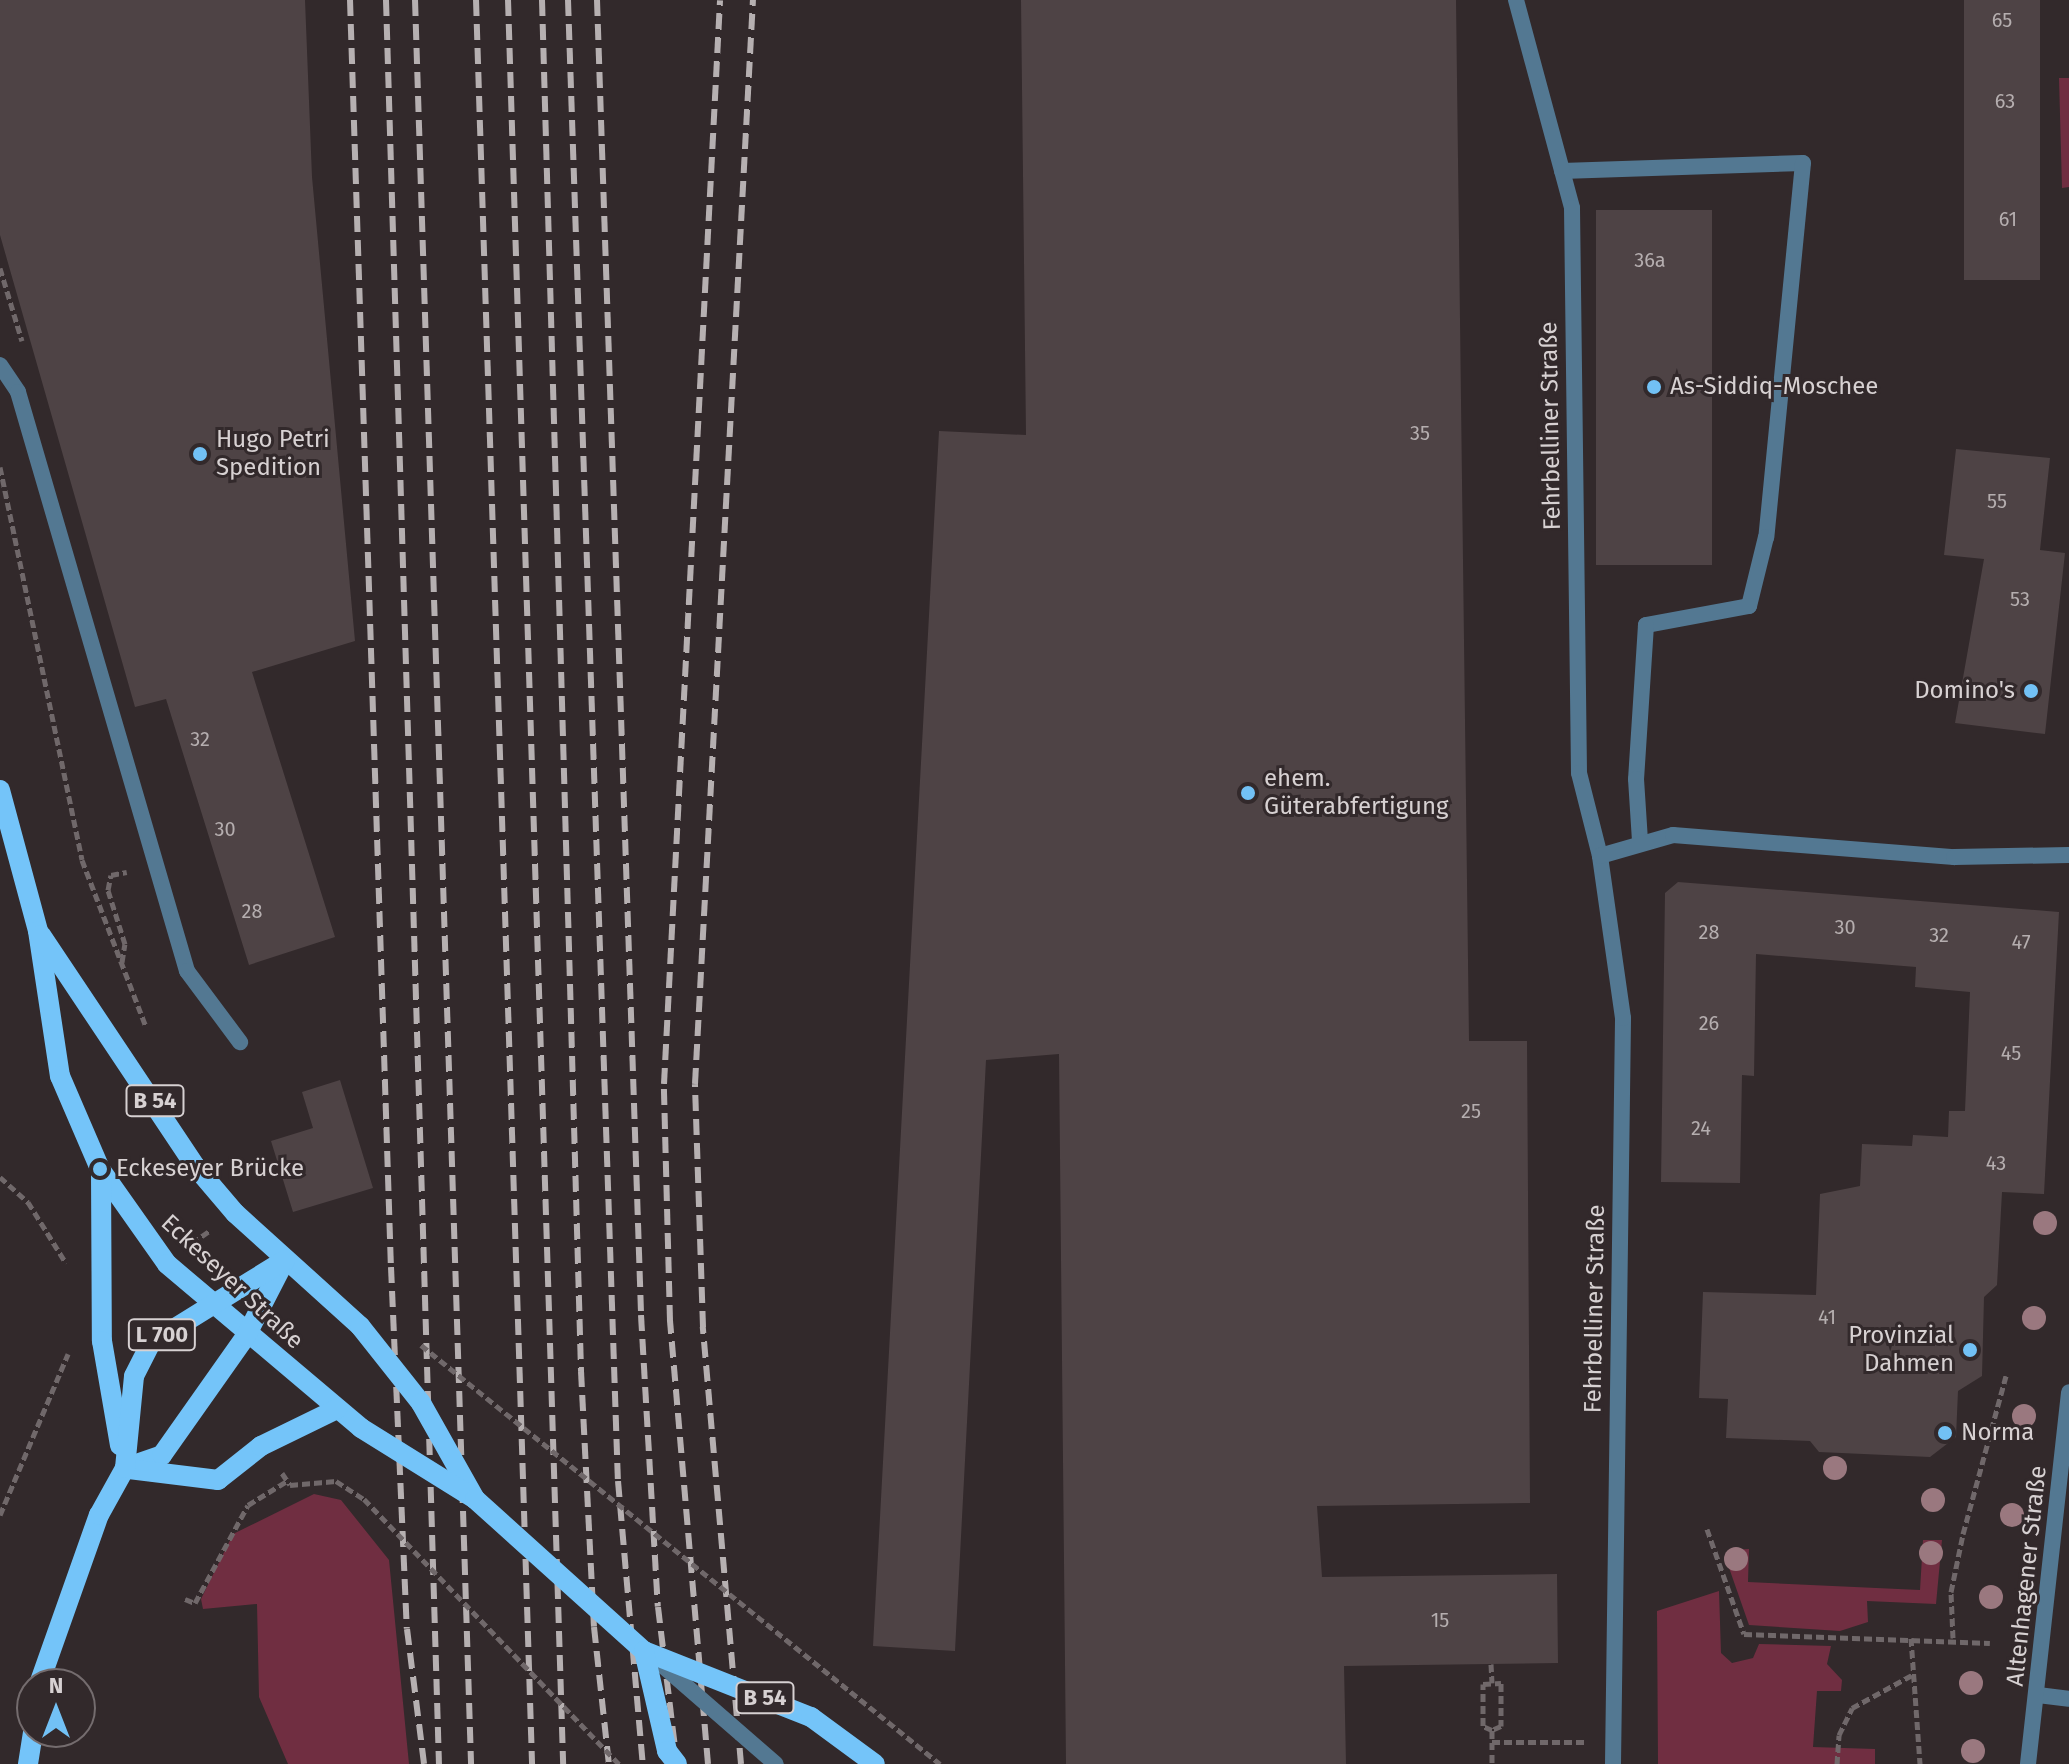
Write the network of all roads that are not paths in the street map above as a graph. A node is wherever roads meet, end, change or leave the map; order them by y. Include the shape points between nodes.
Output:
1 (1516, 0) edge
2 (1562, 171) junction
3 (3, 370) edge
4 (0, 790) edge
5 (1640, 841) junction
6 (2069, 855) edge
7 (1600, 856) junction
8 (38, 931) junction
9 (240, 1042) dead end
10 (100, 1169) junction
11 (285, 1260) junction
12 (214, 1302) junction
13 (246, 1336) junction
14 (2069, 1392) edge
15 (337, 1409) junction
16 (125, 1468) junction
17 (475, 1499) junction
18 (644, 1651) junction
19 (45, 1668) edge
20 (2038, 1695) junction
21 (2069, 1699) edge
22 (677, 1764) edge
23 (776, 1764) edge
24 (875, 1764) edge
25 (1613, 1764) edge
26 (2028, 1764) edge

1 - 2 street, Fehrbelliner Straße
2 - 5 street via 1803,163 1766,537 1749,606 1646,625 1636,779
2 - 7 street, Fehrbelliner Straße via 1572,208 1579,773
3 - 9 street via 18,392 187,971
4 - 8 main road, Eckeseyer Straße / B 54
5 - 6 street via 1673,835 1954,857
5 - 7 street
7 - 25 street, Fehrbelliner Straße via 1623,1018
8 - 10 main road, Eckeseyer Straße / B 54 via 60,1076
8 - 11 main road, Eckeseyer Straße / B 54 via 195,1166
10 - 12 main road, Eckeseyer Straße / B 54 via 135,1226
10 - 16 main road via 102,1341
11 - 12 main road, L 700
11 - 13 main road
11 - 17 main road, Eckeseyer Straße / B 54, bridge via 360,1326 421,1403
12 - 13 main road, Eckeseyer Straße / B 54
12 - 16 main road, L 700 via 151,1343 134,1376
13 - 15 main road, Eckeseyer Straße / B 54
13 - 16 main road, L 700 via 162,1455
14 - 20 street, Altenhagener Straße
15 - 16 main road via 261,1446 218,1480
15 - 17 main road, Eckeseyer Straße / B 54, bridge
16 - 19 main road, L 700 via 99,1515
17 - 18 main road, Eckeseyer Straße / B 54, bridge
18 - 22 main road, bridge via 667,1751
18 - 23 street, Eckeseyer Straße, bridge
18 - 24 main road, B 54, bridge via 811,1717
20 - 21 street
20 - 26 street, Altenhagener Straße

